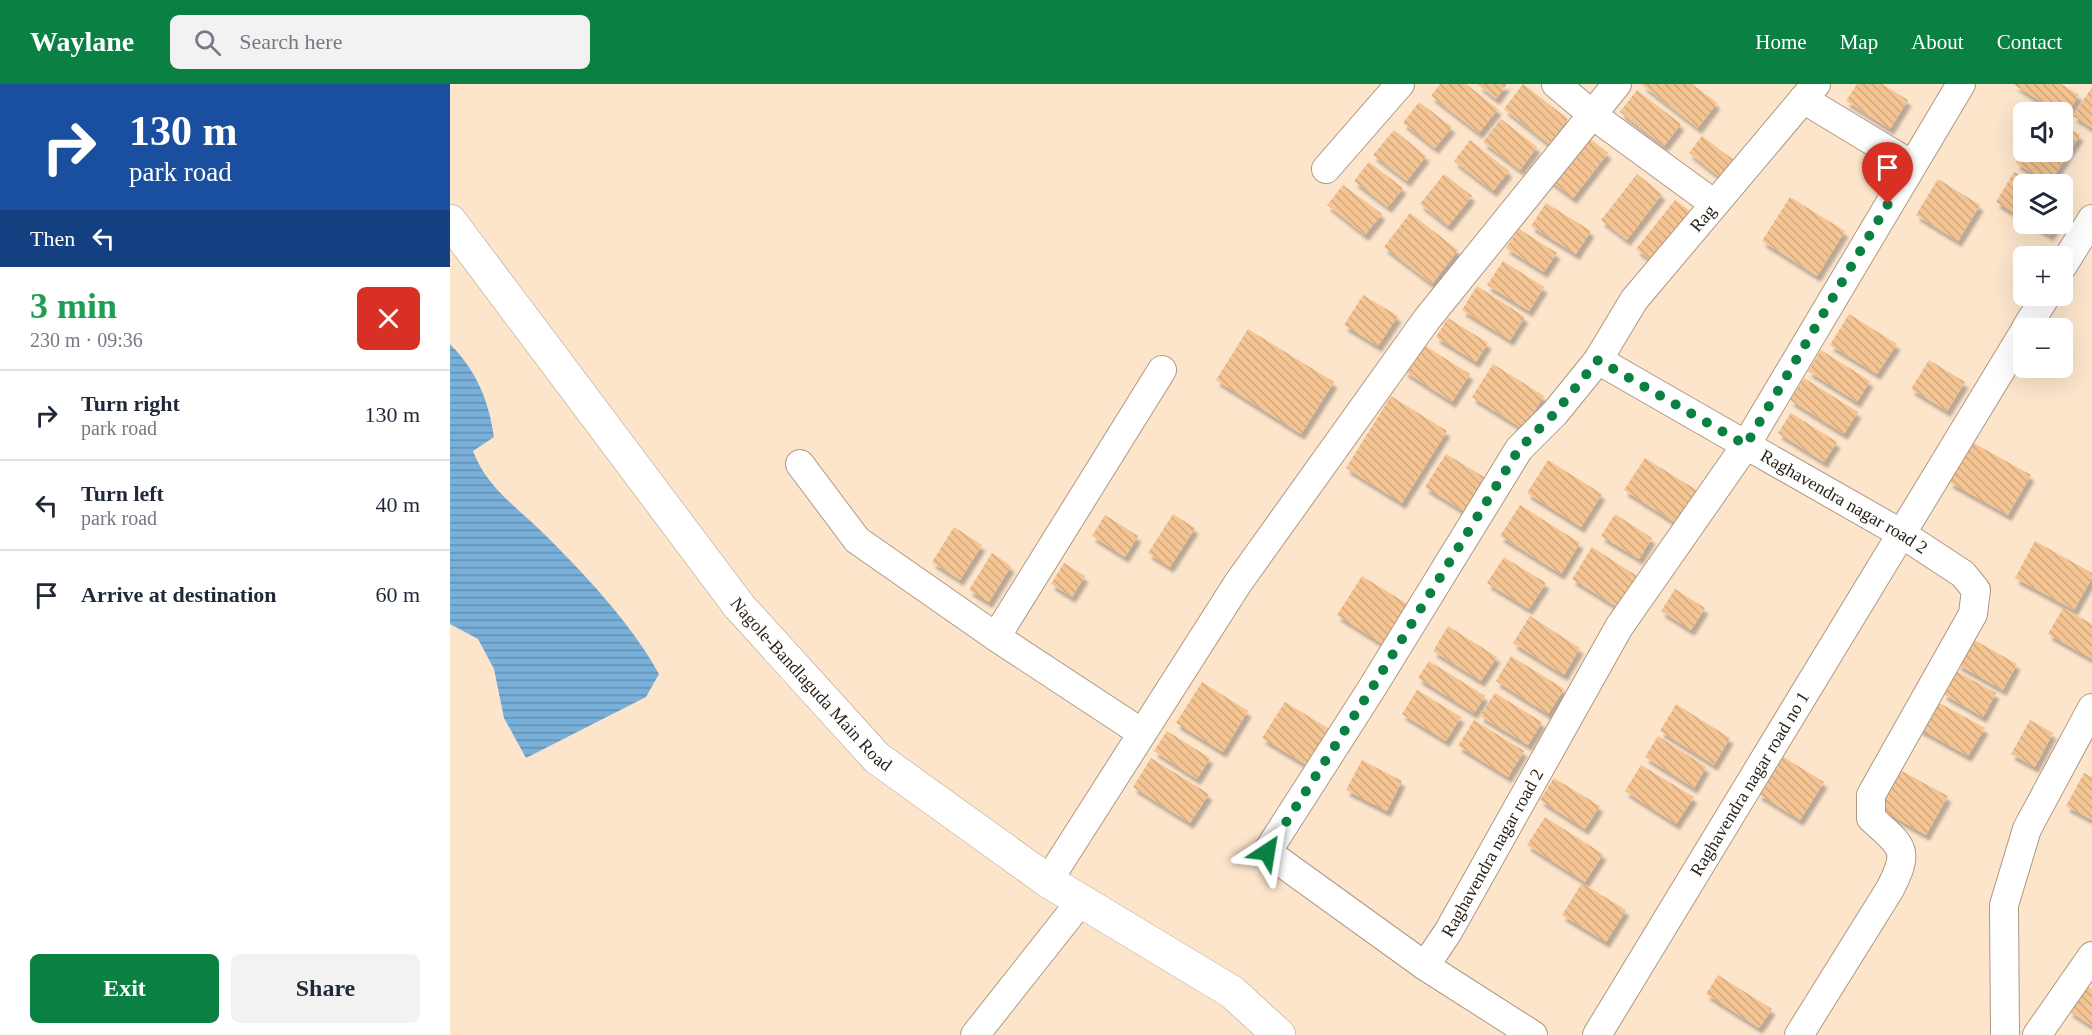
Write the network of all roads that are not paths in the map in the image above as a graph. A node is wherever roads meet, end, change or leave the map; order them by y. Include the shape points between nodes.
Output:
1 (1400, 84) edge
2 (1556, 84) edge
3 (1617, 84) edge
4 (1961, 84) edge
5 (1810, 92) edge
6 (1594, 116) junction
7 (1326, 169) dead end
8 (1906, 175) junction
9 (1713, 203) junction
10 (2092, 219) edge
11 (450, 221) edge
12 (2073, 249) edge
13 (2013, 350) edge
14 (1598, 360) junction
15 (1162, 370) dead end
16 (1746, 445) junction
17 (800, 464) dead end
18 (1902, 534) junction
19 (996, 637) junction
20 (2092, 708) edge
21 (1142, 733) junction
22 (1048, 881) junction
23 (1081, 901) junction
24 (2092, 956) edge
25 (1425, 966) junction
26 (975, 1035) edge
27 (1279, 1035) edge
28 (1533, 1035) edge
29 (1597, 1035) edge
30 (1799, 1035) edge
31 (2005, 1035) edge
32 (2037, 1035) edge

1 - 7 street
2 - 6 street
3 - 6 street
4 - 8 street
5 - 8 street
5 - 9 street, Rag
6 - 9 street
6 - 21 street via 1427,320 1238,583
8 - 16 street
9 - 14 street, Rag via 1634,300
10 - 12 street
11 - 22 street, Nagole-Bandlaguda Main Road via 746,615 877,758
13 - 18 street, Raghavendra nagar road no 1
14 - 16 street
14 - 25 street, Rag via 1555,413 1519,449 1267,852
15 - 19 street
16 - 18 street, Raghavendra nagar road 2
16 - 25 street, Raghavendra nagar road 2 via 1619,627 1448,932
17 - 19 street via 857,540
18 - 29 street, Raghavendra nagar road no 1
18 - 30 street, Raghavendra nagar road 2 via 1963,574 1976,590 1973,614 1871,795 1871,818 1899,844 1903,864
19 - 21 street
20 - 31 street via 2027,829 2004,905
21 - 22 street
22 - 23 street, Nagole-Bandlaguda Main Road
23 - 26 street
23 - 27 street, Nagole-Bandlaguda Main Road via 1232,992
24 - 32 street
25 - 28 street

